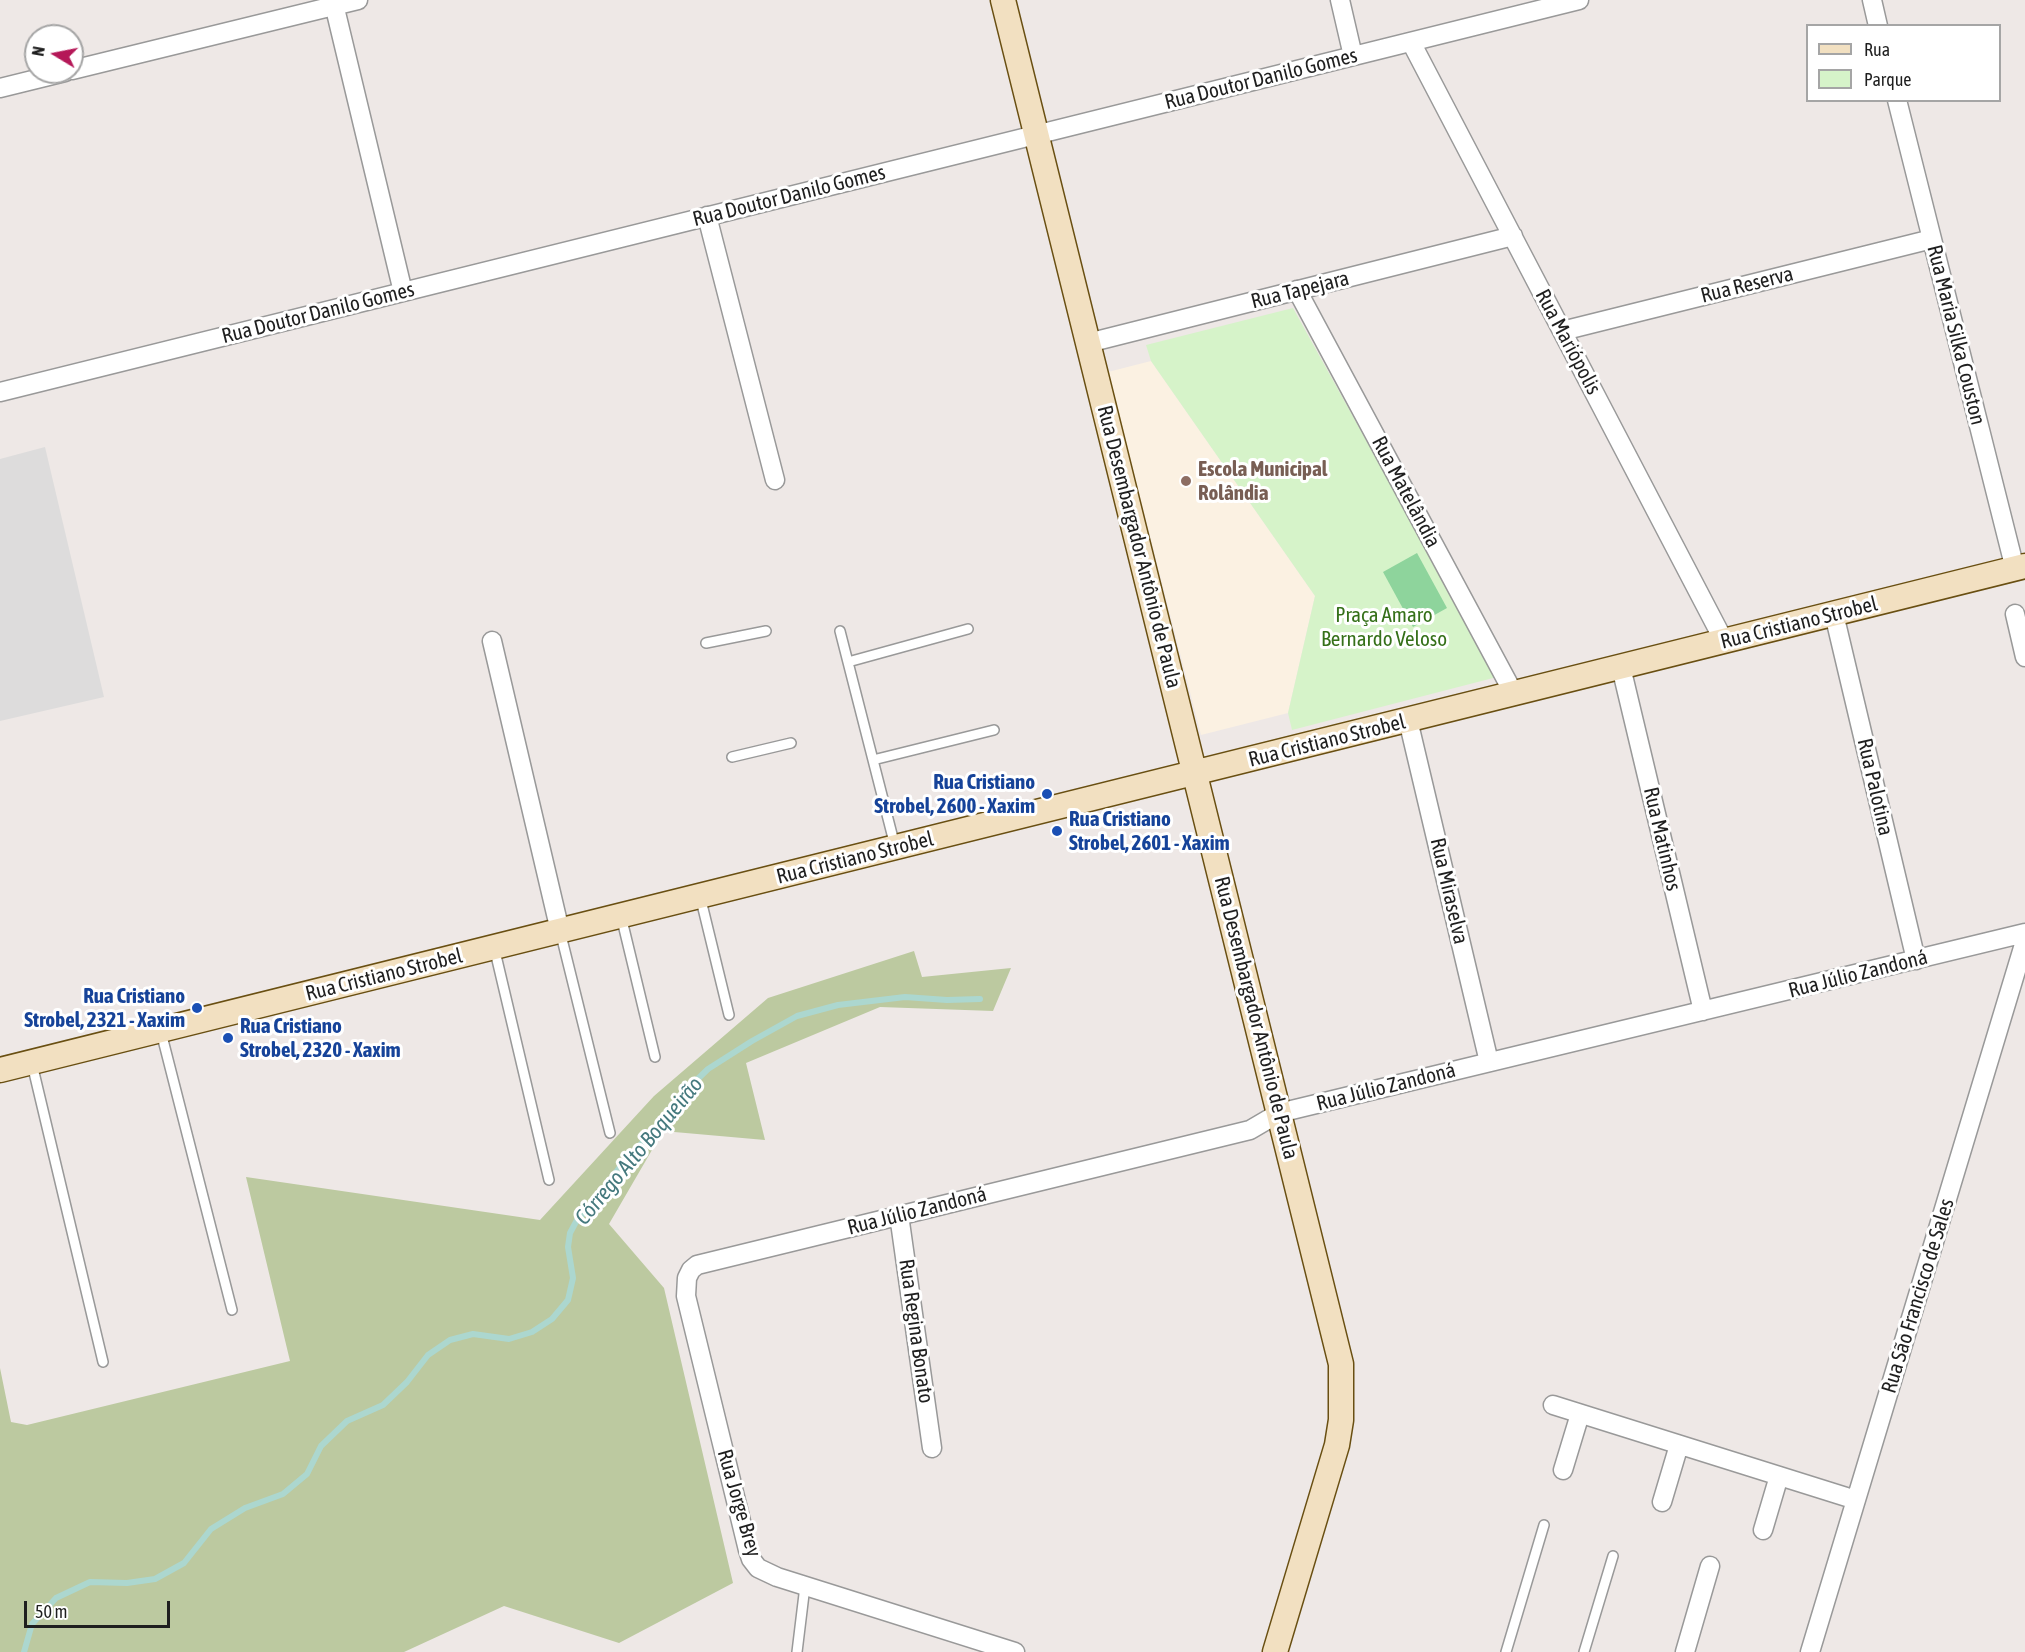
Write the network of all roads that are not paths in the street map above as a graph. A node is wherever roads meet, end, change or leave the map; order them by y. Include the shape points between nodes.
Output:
1 (358, 0) edge
2 (1003, 0) edge
3 (1340, 0) edge
4 (1579, 0) edge
5 (1872, 0) edge
6 (333, 3) edge
7 (1878, 24) edge
8 (1411, 42) junction
9 (1353, 56) junction
10 (84, 67) edge
11 (24, 82) edge
12 (0, 88) edge
13 (1898, 102) edge
14 (1036, 135) junction
15 (707, 216) junction
16 (1513, 236) junction
17 (1932, 239) junction
18 (1297, 290) junction
19 (403, 292) junction
20 (1562, 331) junction
21 (1088, 343) junction
22 (0, 392) edge
23 (775, 480) dead end
24 (2020, 567) edge
25 (1834, 614) junction
26 (2015, 614) dead end
27 (969, 629) dead end
28 (840, 631) dead end
29 (766, 632) dead end
30 (492, 641) dead end
31 (1724, 641) junction
32 (706, 643) dead end
33 (2025, 657) edge
34 (848, 662) junction
35 (1621, 667) junction
36 (1514, 694) junction
37 (1408, 720) junction
38 (994, 730) dead end
39 (791, 743) dead end
40 (732, 757) dead end
41 (873, 760) junction
42 (1195, 774) junction
43 (896, 848) junction
44 (700, 896) junction
45 (621, 916) junction
46 (560, 931) junction
47 (2025, 933) edge
48 (2025, 941) edge
49 (494, 947) junction
50 (1916, 960) junction
51 (1703, 1011) junction
52 (729, 1016) dead end
53 (160, 1030) junction
54 (655, 1056) dead end
55 (31, 1062) junction
56 (1490, 1062) junction
57 (0, 1070) edge
58 (1280, 1113) junction
59 (610, 1133) dead end
60 (549, 1180) dead end
61 (899, 1215) junction
62 (687, 1278) joint
63 (232, 1310) dead end
64 (103, 1362) dead end
65 (1553, 1405) dead end
66 (1580, 1414) junction
67 (1679, 1445) junction
68 (932, 1448) dead end
69 (1563, 1470) dead end
70 (1779, 1476) junction
71 (1856, 1500) junction
72 (1662, 1502) dead end
73 (1544, 1526) dead end
74 (1762, 1530) dead end
75 (1613, 1556) dead end
76 (1710, 1566) dead end
77 (805, 1586) junction
78 (797, 1652) edge
79 (1015, 1652) edge
80 (1275, 1652) edge
81 (1506, 1652) edge
82 (1584, 1652) edge
83 (1685, 1652) edge
84 (1810, 1652) edge

1 - 6 street
2 - 14 main road, Rua Desembargador Antônio de Paula
3 - 9 street
4 - 8 street, Rua Doutor Danilo Gomes
5 - 7 street
6 - 10 street
6 - 19 street
8 - 9 street, Rua Doutor Danilo Gomes
8 - 16 street, Rua Mariópolis
9 - 14 street, Rua Doutor Danilo Gomes
11 - 12 street
13 - 17 street, Rua Maria Silka Couston
14 - 15 street, Rua Doutor Danilo Gomes
14 - 21 main road, Rua Desembargador Antônio de Paula
15 - 19 street, Rua Doutor Danilo Gomes
15 - 23 street
16 - 18 street, Rua Tapejara
16 - 20 street, Rua Mariópolis
17 - 20 street, Rua Reserva
17 - 24 street, Rua Maria Silka Couston
18 - 21 street, Rua Tapejara
18 - 36 street, Rua Matelândia
19 - 22 street, Rua Doutor Danilo Gomes
20 - 31 street, Rua Mariópolis
21 - 42 main road, Rua Desembargador Antônio de Paula
24 - 25 main road, Rua Cristiano Strobel
25 - 31 main road, Rua Cristiano Strobel
25 - 50 street, Rua Palotina
26 - 33 street
27 - 34 lane
28 - 34 lane
29 - 32 lane
30 - 46 street
31 - 35 main road, Rua Cristiano Strobel
34 - 41 lane
35 - 36 main road, Rua Cristiano Strobel
35 - 51 street, Rua Matinhos
36 - 37 main road, Rua Cristiano Strobel
37 - 42 main road, Rua Cristiano Strobel
37 - 56 street, Rua Miraselva
38 - 41 lane
39 - 40 lane
41 - 43 lane
42 - 43 main road, Rua Cristiano Strobel
42 - 58 main road, Rua Desembargador Antônio de Paula
43 - 44 main road, Rua Cristiano Strobel
44 - 45 main road, Rua Cristiano Strobel
44 - 52 lane
45 - 46 main road, Rua Cristiano Strobel
45 - 54 lane
46 - 49 main road, Rua Cristiano Strobel
46 - 59 lane
47 - 50 street, Rua Júlio Zandoná
48 - 71 street, Rua São Francisco de Sales
49 - 53 main road, Rua Cristiano Strobel
49 - 60 lane
50 - 51 street, Rua Júlio Zandoná
51 - 56 street, Rua Júlio Zandoná
53 - 55 main road, Rua Cristiano Strobel
53 - 63 lane
55 - 57 main road, Rua Cristiano Strobel
55 - 64 lane
56 - 58 street, Rua Júlio Zandoná
58 - 61 street, Rua Júlio Zandoná via 1250,1130
58 - 80 main road, Rua Desembargador Antônio de Paula via 1336,1339 1342,1390 1337,1446
61 - 62 street, Rua Júlio Zandoná via 697,1264
61 - 68 street, Rua Regina Bonato
62 - 77 street, Rua Jorge Brey via 686,1296 751,1559 766,1573
65 - 66 street
66 - 67 street
66 - 69 street
67 - 70 street
67 - 72 street
70 - 71 street
70 - 74 street
71 - 84 street, Rua São Francisco de Sales
73 - 81 lane
75 - 82 lane
76 - 83 street
77 - 78 lane
77 - 79 street, Rua Jorge Brey

